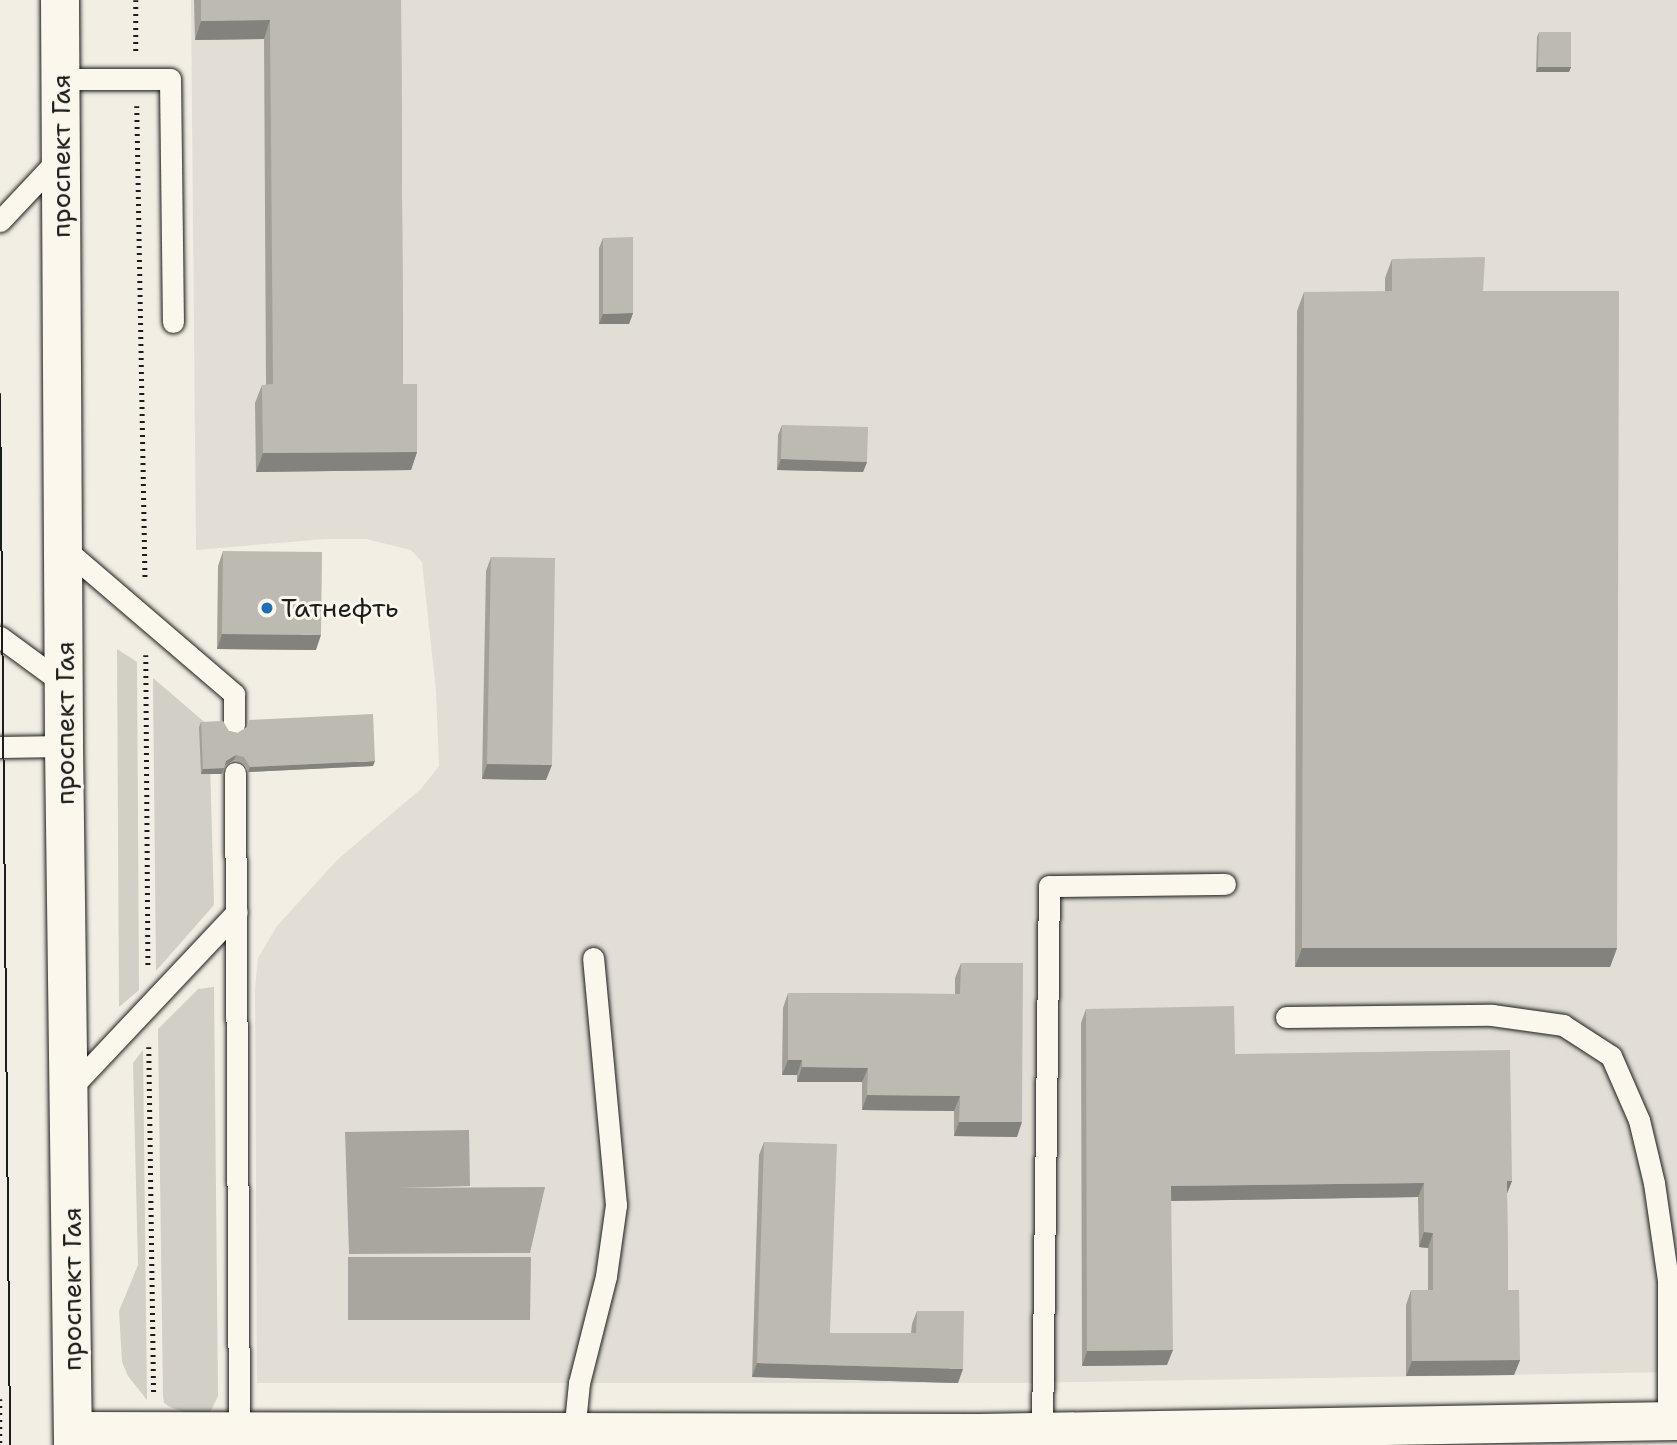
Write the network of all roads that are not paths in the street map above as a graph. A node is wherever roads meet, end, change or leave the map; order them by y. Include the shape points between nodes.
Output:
1 (60, 0) edge
2 (61, 79) junction
3 (61, 156) junction
4 (0, 221) edge
5 (173, 323) dead end
6 (65, 549) junction
7 (0, 637) edge
8 (65, 684) junction
9 (234, 725) dead end
10 (64, 746) junction
11 (0, 747) edge
12 (235, 773) dead end
13 (1225, 884) dead end
14 (237, 912) junction
15 (593, 958) dead end
16 (1286, 1017) dead end
17 (70, 1089) junction
18 (1672, 1421) edge
19 (1042, 1432) junction
20 (239, 1433) junction
21 (574, 1433) junction
22 (177, 1436) edge
23 (73, 1438) edge
24 (1126, 1438) edge
25 (981, 1439) edge

1 - 2 street, проспект Гая
2 - 3 street, проспект Гая
2 - 5 lane via 170,79
3 - 4 lane
3 - 6 street, проспект Гая
6 - 8 street, проспект Гая
6 - 9 lane via 234,694
7 - 8 lane
8 - 10 street, проспект Гая
10 - 11 lane
10 - 17 street, проспект Гая
12 - 14 lane
13 - 19 lane via 1049,886
14 - 17 lane
14 - 20 lane
15 - 21 lane via 616,1205 606,1276 579,1382
16 - 18 lane via 1492,1015 1563,1025 1611,1056 1639,1120 1654,1182 1668,1280
17 - 23 street, проспект Гая
18 - 24 street
19 - 24 street
19 - 25 street
20 - 21 street
20 - 22 street
21 - 25 street
22 - 23 street

